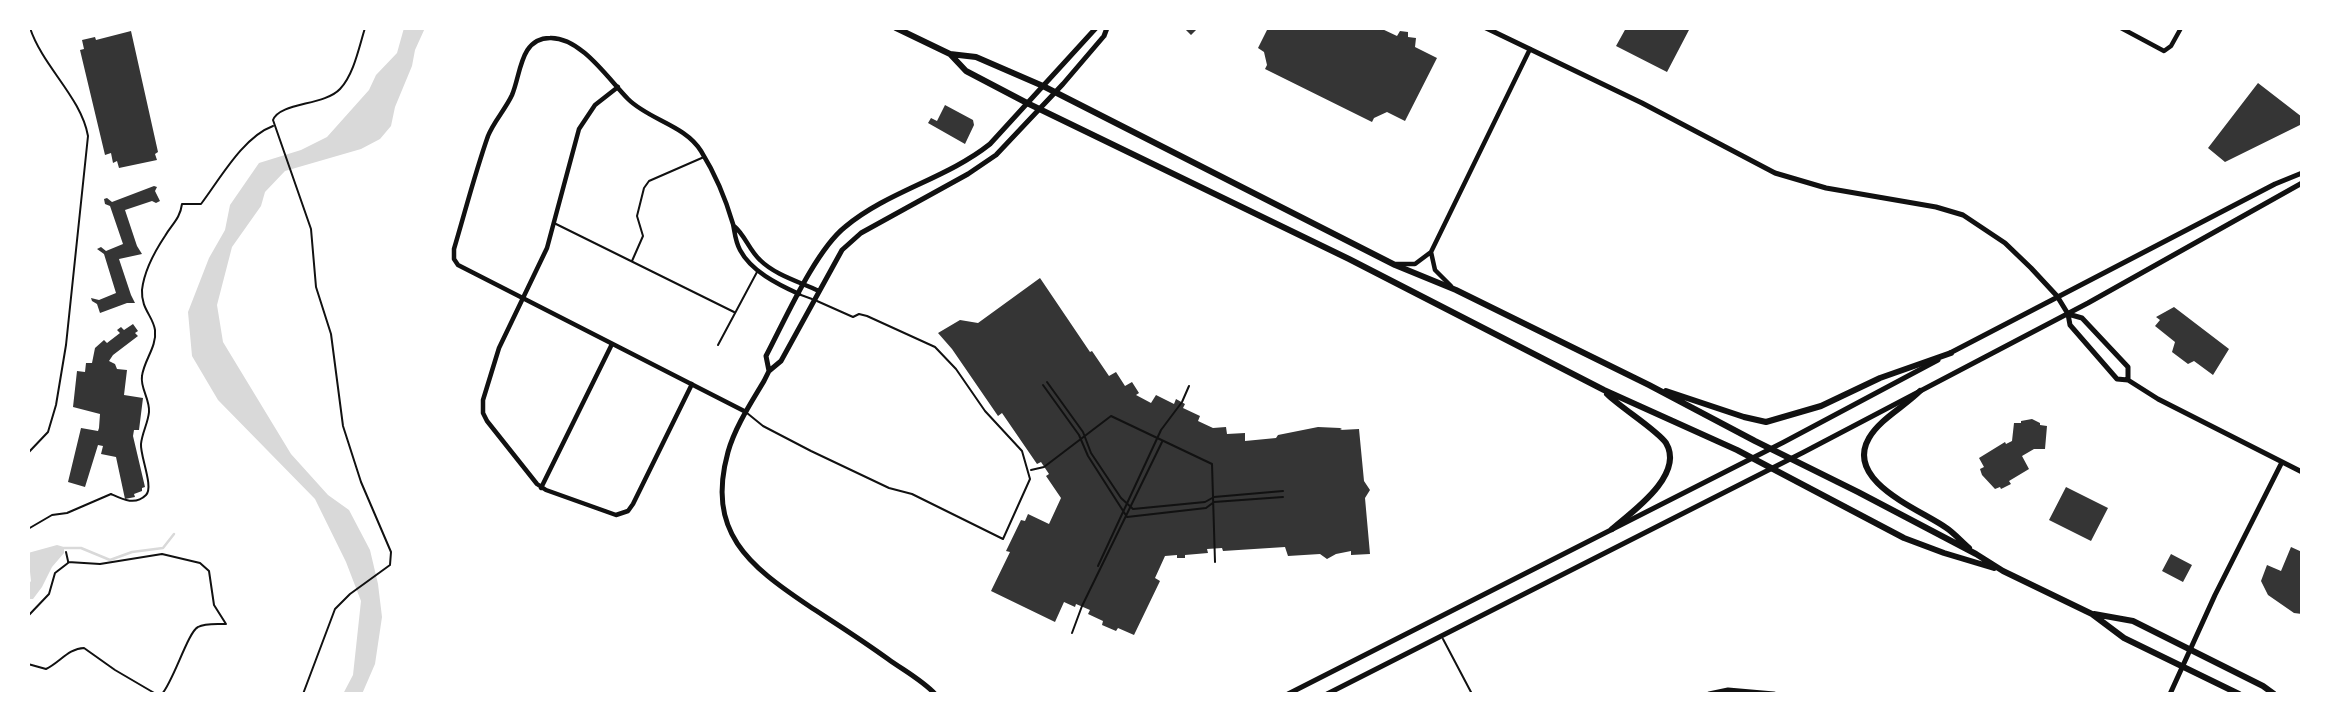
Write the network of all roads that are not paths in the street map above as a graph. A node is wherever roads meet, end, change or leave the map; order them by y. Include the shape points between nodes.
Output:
1 (30, 28) edge
2 (896, 28) edge
3 (1096, 28) edge
4 (1107, 28) edge
5 (1486, 28) edge
6 (2121, 28) edge
7 (2180, 28) edge
8 (1530, 48) junction
9 (950, 54) junction
10 (1043, 86) junction
11 (618, 87) junction
12 (1055, 93) junction
13 (1027, 103) junction
14 (1039, 109) junction
15 (705, 157) junction
16 (2302, 173) edge
17 (2302, 183) edge
18 (911, 190) junction
19 (917, 202) junction
20 (553, 223) junction
21 (734, 226) junction
22 (1431, 253) junction
23 (631, 262) junction
24 (1395, 264) junction
25 (757, 271) junction
26 (805, 284) junction
27 (1456, 290) junction
28 (819, 291) junction
29 (799, 294) junction
30 (2057, 296) junction
31 (522, 299) junction
32 (814, 300) junction
33 (734, 313) junction
34 (2068, 314) junction
35 (612, 344) junction
36 (718, 345) dead end
37 (1951, 352) junction
38 (769, 371) junction
39 (2128, 380) junction
40 (692, 384) junction
41 (1648, 385) junction
42 (1604, 390) junction
43 (1920, 391) junction
44 (746, 412) junction
45 (1771, 449) junction
46 (28, 453) edge
47 (1752, 458) junction
48 (1791, 458) junction
49 (2282, 462) junction
50 (1772, 468) junction
51 (2302, 472) edge
52 (541, 488) junction
53 (1612, 529) junction
54 (1976, 554) junction
55 (2003, 571) junction
56 (2092, 614) junction
57 (1441, 635) junction
58 (2190, 650) junction
59 (2183, 666) junction
60 (935, 694) edge
61 (1288, 694) edge
62 (1327, 694) edge
63 (1472, 694) edge
64 (1709, 694) edge
65 (1774, 694) edge
66 (2170, 694) edge
67 (2239, 694) edge
68 (2274, 694) edge

1 - 46 lane via 78,110 88,136 88,154 56,405 48,432
2 - 9 main road
3 - 10 street
4 - 12 street
5 - 8 street
6 - 7 street via 2164,51
8 - 22 street
8 - 30 street via 1775,173 1826,188 1963,215 2005,243
9 - 10 main road via 976,57
9 - 13 main road via 966,71
10 - 12 main road
10 - 13 street
11 - 15 street via 639,109 694,141
11 - 20 street via 595,105 582,123
11 - 31 street via 600,65 561,40 539,40 526,52 513,93 489,135 454,249 460,268
12 - 14 street
12 - 24 main road
13 - 14 main road
13 - 18 street via 973,158
14 - 19 street via 996,155
14 - 42 main road via 1349,259
15 - 21 street
15 - 23 lane via 649,181 644,188 637,216 643,236
16 - 30 street
17 - 34 street
18 - 19 street
18 - 26 street via 843,228 826,246
19 - 28 street via 861,233 842,250
20 - 23 lane
20 - 31 street via 547,248
21 - 25 street via 740,251
21 - 26 street via 769,268
22 - 24 street via 1415,264
22 - 27 street via 1435,270
23 - 33 lane
24 - 27 main road
25 - 29 street
25 - 33 lane
26 - 28 street
26 - 29 street
27 - 41 main road
28 - 32 street
29 - 32 lane
29 - 38 street via 766,356
30 - 34 street
30 - 37 street
31 - 35 street
31 - 52 street via 503,337 482,405 487,421
32 - 38 street via 781,361
32 - 44 lane via 901,330 935,347 1022,452 1030,479 1003,539 811,451
33 - 36 lane
34 - 39 street via 2070,325 2102,364 2118,379
34 - 39 street via 2082,318 2128,367
34 - 43 street
35 - 40 street
35 - 52 street
37 - 41 main road via 1821,405 1766,422
37 - 45 street
38 - 44 street
39 - 49 street
40 - 44 street
40 - 52 street via 628,511 616,515
41 - 45 main road
42 - 47 main road
42 - 53 main road via 1666,444 1669,459 1662,482
43 - 48 street
43 - 54 main road via 1870,437 1865,455 1869,472 1889,493 1947,528
44 - 60 street via 728,451 721,492 724,518 749,562
45 - 47 street
45 - 48 main road
47 - 50 main road
47 - 53 street
48 - 50 street
48 - 54 main road
49 - 51 street
49 - 58 street
50 - 55 main road via 1904,538
50 - 57 street
53 - 61 street
54 - 55 main road
55 - 56 main road
56 - 58 main road via 2133,621
56 - 59 main road via 2124,638
57 - 62 street
57 - 63 lane
58 - 59 street
58 - 68 main road
59 - 66 street
59 - 67 main road
64 - 65 street via 1739,690

